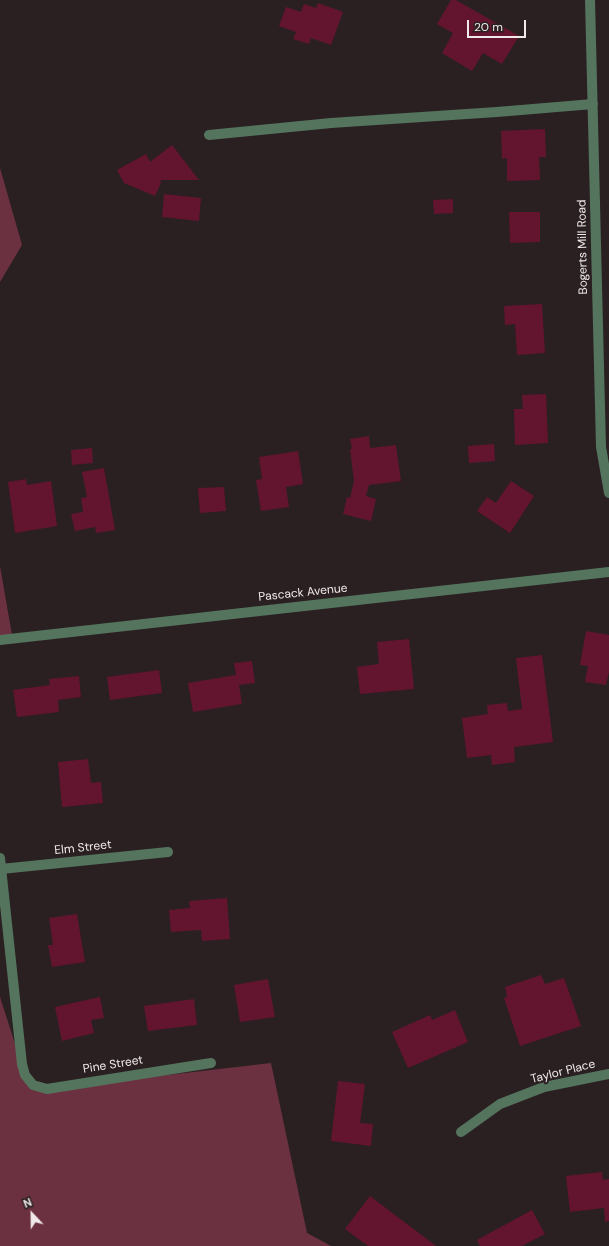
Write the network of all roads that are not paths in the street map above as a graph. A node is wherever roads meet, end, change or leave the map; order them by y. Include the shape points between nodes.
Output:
1 (590, 0) edge
2 (593, 104) junction
3 (209, 134) dead end
4 (609, 493) edge
5 (609, 572) edge
6 (0, 640) edge
7 (168, 852) dead end
8 (0, 858) edge
9 (1, 869) junction
10 (211, 1063) dead end
11 (609, 1074) edge
12 (461, 1132) dead end

1 - 2 street, Bogerts Mill Road
2 - 3 street
2 - 4 street, Bogerts Mill Road via 601,447
5 - 6 street, Pascack Avenue
7 - 9 street, Elm Street
8 - 9 street
9 - 10 street, Pine Street via 22,1064 25,1075 33,1085 47,1089
11 - 12 street, Taylor Place via 544,1087 500,1104

